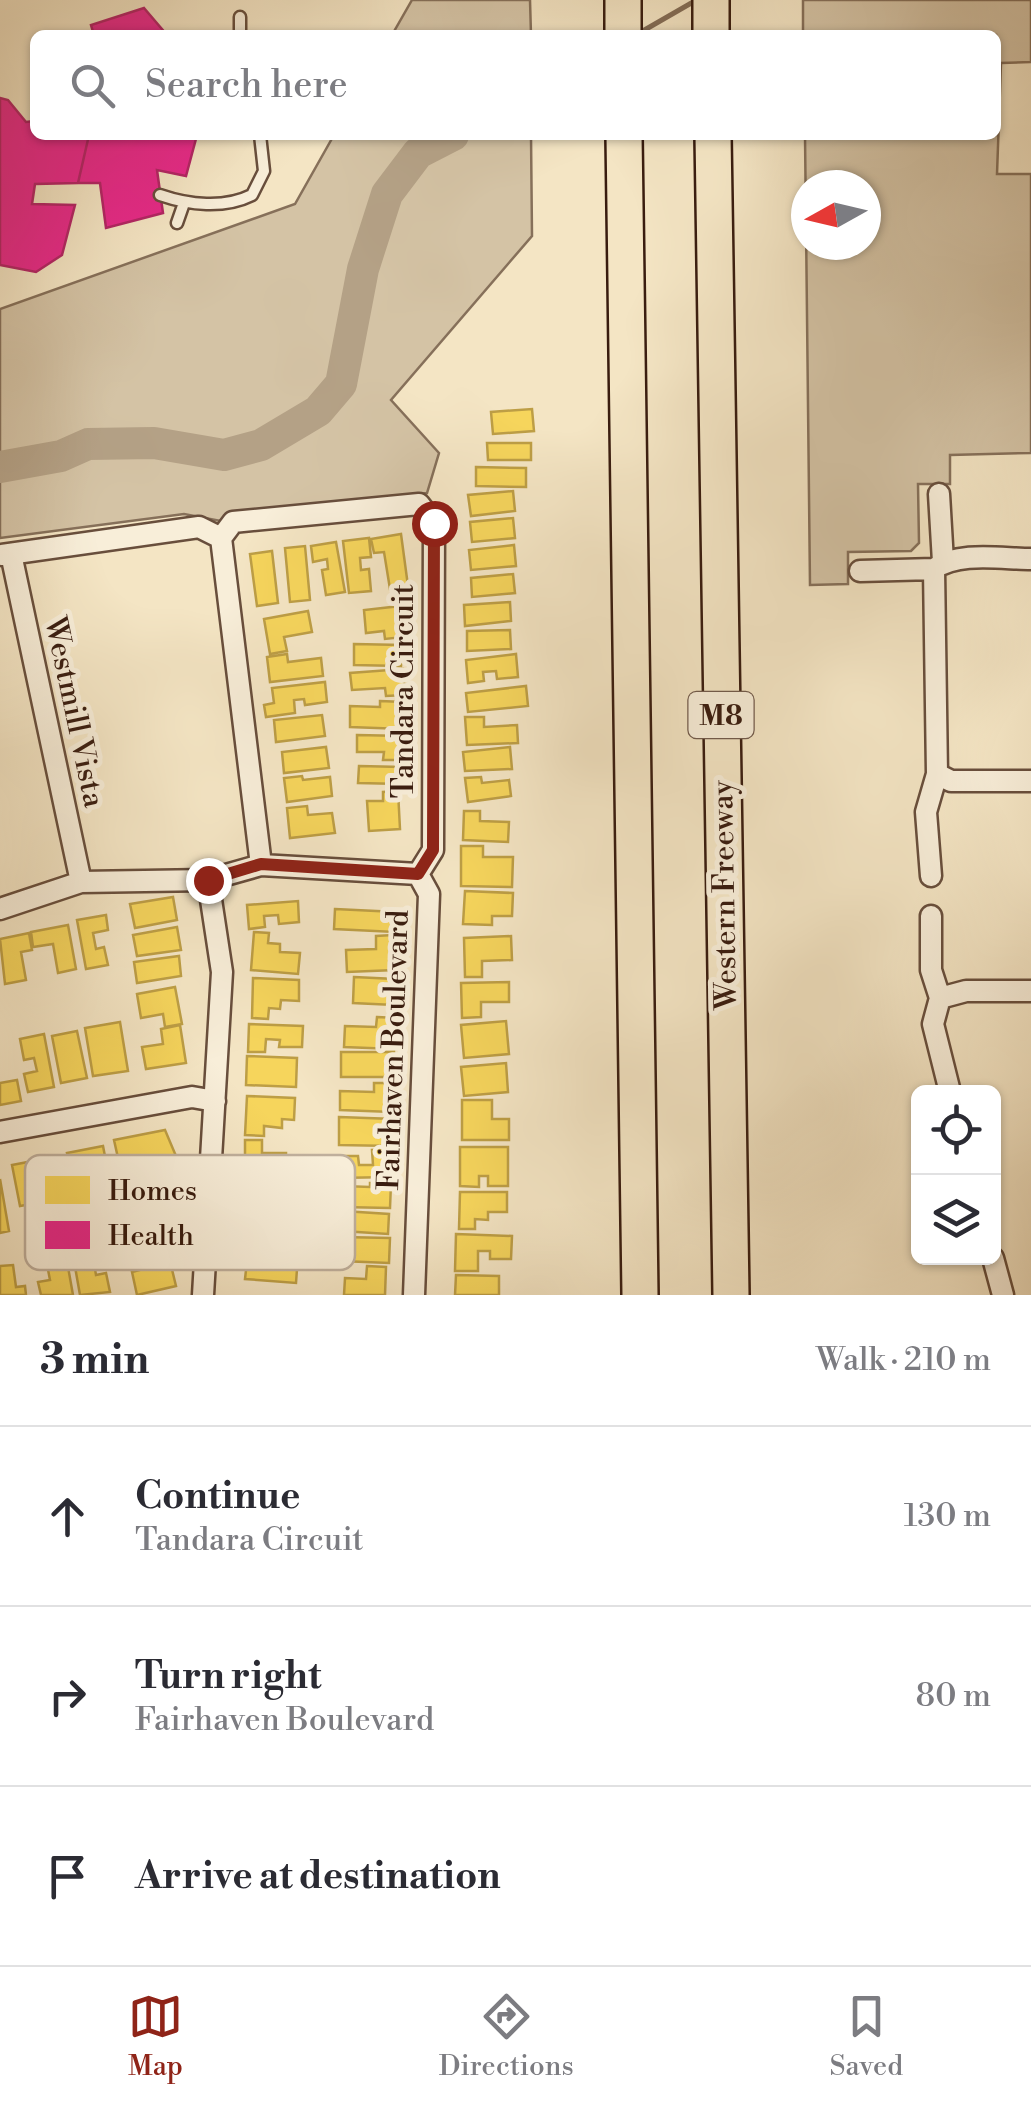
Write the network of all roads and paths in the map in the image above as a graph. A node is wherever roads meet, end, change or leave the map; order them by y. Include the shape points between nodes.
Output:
1 (623, 0) edge
2 (711, 0) edge
3 (240, 17) dead end
4 (240, 30) edge
5 (623, 30) edge
6 (711, 30) edge
7 (261, 140) edge
8 (624, 140) edge
9 (713, 140) edge
10 (160, 195) dead end
11 (184, 203) junction
12 (177, 223) dead end
13 (939, 494) dead end
14 (220, 538) junction
15 (6, 554) edge
16 (1031, 559) edge
17 (938, 566) junction
18 (860, 571) dead end
19 (937, 774) junction
20 (1031, 781) edge
21 (261, 864) junction
22 (418, 874) junction
23 (931, 876) dead end
24 (208, 880) junction
25 (81, 882) junction
26 (0, 909) edge
27 (931, 916) dead end
28 (1031, 991) edge
29 (940, 998) junction
30 (948, 1085) edge
31 (215, 1101) junction
32 (0, 1132) edge
33 (212, 1155) edge
34 (995, 1265) edge
35 (205, 1270) edge
36 (203, 1295) edge
37 (414, 1295) edge
38 (640, 1295) edge
39 (730, 1295) edge
40 (1002, 1295) edge

1 - 5 highway
2 - 6 highway
3 - 4 lane
7 - 11 lane via 264,171 252,195 224,204
8 - 38 highway
9 - 39 highway, Western Freeway / M8
10 - 11 lane
11 - 12 lane
13 - 17 street
14 - 15 street via 199,526
14 - 21 street
14 - 22 street, Tandara Circuit via 234,522 419,504 434,523 433,850
15 - 25 street, Westmill Vista
16 - 17 street
17 - 18 street
17 - 19 street
19 - 20 street via 951,781
19 - 23 street via 926,812
21 - 22 street, Fairhaven Boulevard
21 - 24 street, Fairhaven Boulevard
22 - 37 street, Fairhaven Boulevard via 429,894
24 - 25 street, Fairhaven Boulevard
24 - 31 street via 222,972
25 - 26 street, Fairhaven Boulevard
27 - 29 street via 931,970
28 - 29 street
29 - 30 street via 933,1024
31 - 32 street via 192,1098
31 - 33 street
34 - 40 street
35 - 36 street

